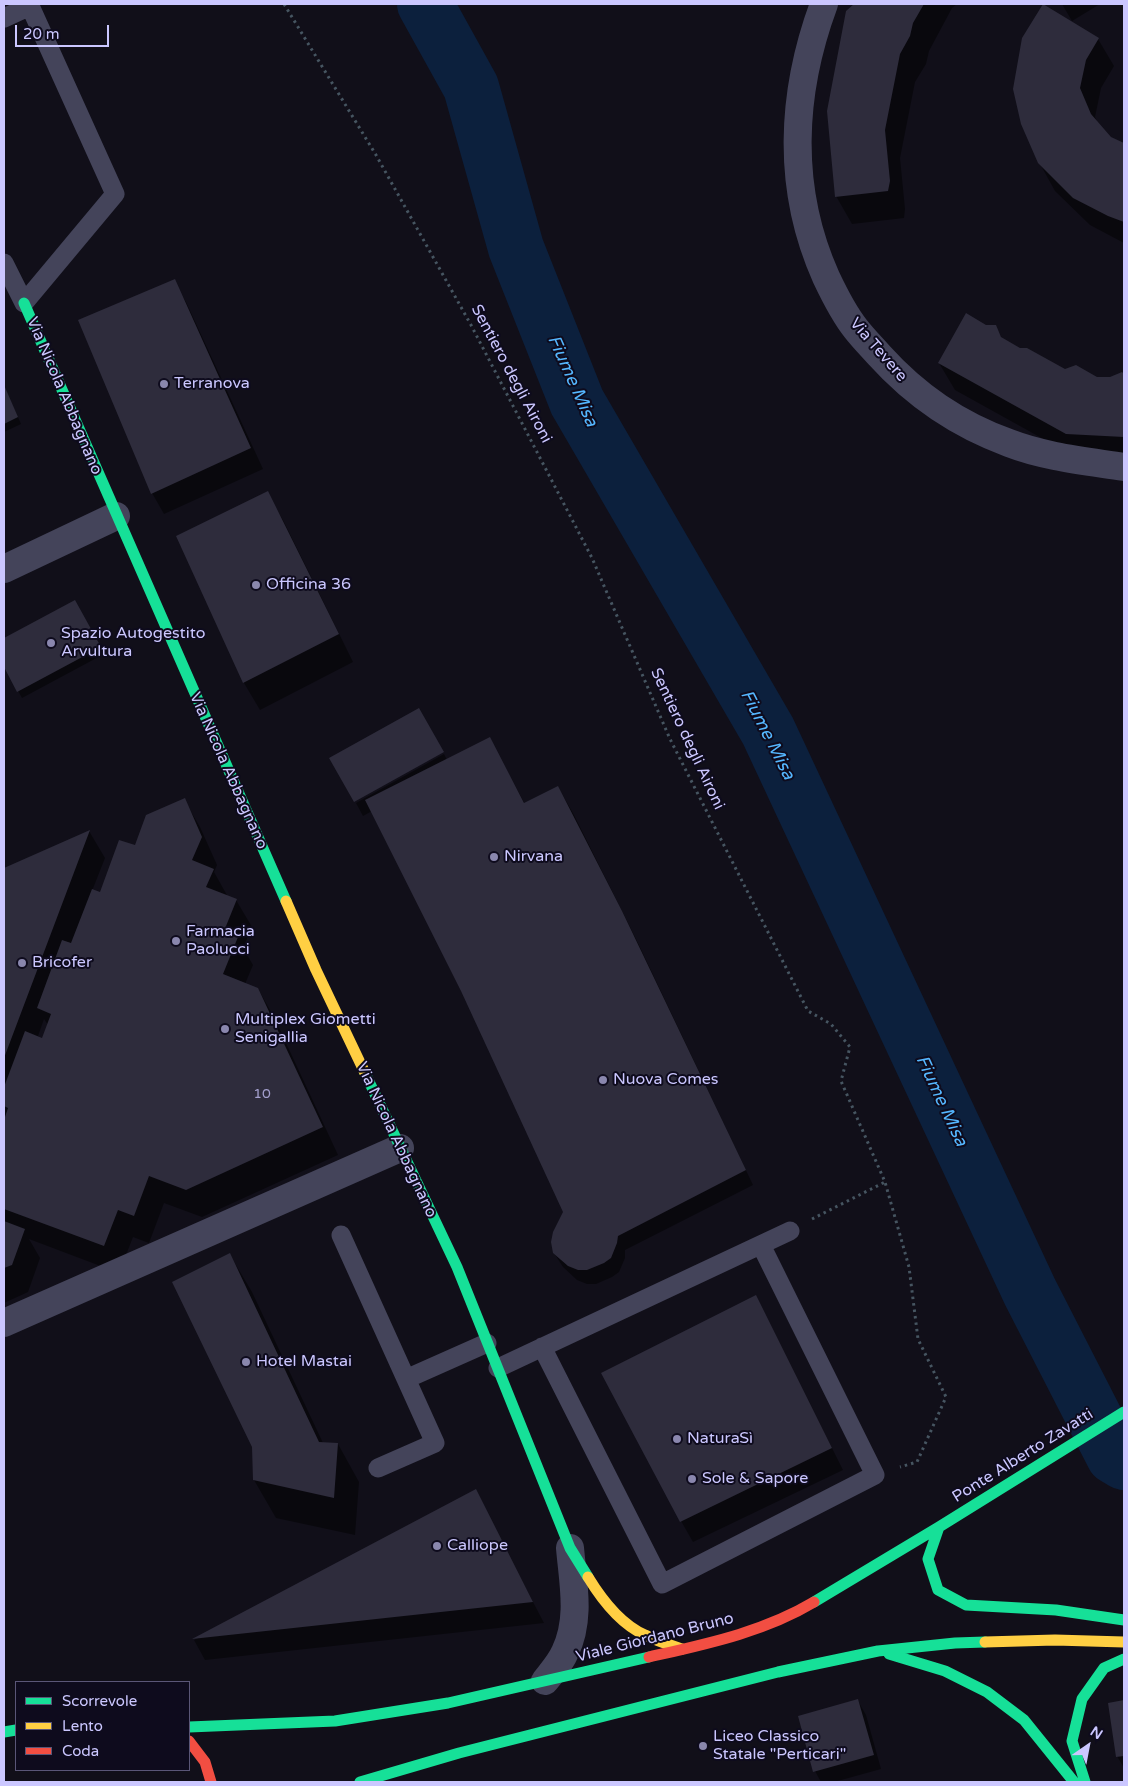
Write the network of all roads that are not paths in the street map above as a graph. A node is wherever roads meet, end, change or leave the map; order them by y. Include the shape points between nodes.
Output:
1 (824, 4) edge
2 (4, 18) edge
3 (4, 263) edge
4 (24, 303) junction
5 (1124, 467) edge
6 (116, 516) junction
7 (4, 569) edge
8 (400, 1148) junction
9 (790, 1231) road end
10 (341, 1235) dead end
11 (761, 1245) junction
12 (4, 1323) edge
13 (487, 1343) junction
14 (542, 1348) junction
15 (498, 1368) junction
16 (406, 1379) junction
17 (1124, 1412) edge
18 (378, 1468) dead end
19 (939, 1527) junction
20 (570, 1548) junction
21 (1124, 1620) edge
22 (1124, 1642) edge
23 (682, 1649) junction
24 (878, 1651) junction
25 (1124, 1659) edge
26 (545, 1681) junction
27 (190, 1727) edge
28 (190, 1742) edge
29 (385, 1778) edge
30 (211, 1782) edge
31 (360, 1782) edge
32 (1074, 1782) edge
33 (1085, 1782) edge

1 - 5 street, Via Tevere via 803,76 798,116 798,176 804,213 819,261 855,328 894,372 921,396 958,420 1010,444
2 - 4 lane via 30,6 115,194
3 - 4 lane
4 - 6 main road, Via Nicola Abbagnano
6 - 7 street
6 - 8 main road, Via Nicola Abbagnano via 316,970
8 - 12 street
8 - 13 main road, Via Nicola Abbagnano via 457,1267
9 - 11 lane
10 - 16 lane
11 - 14 lane
11 - 14 lane via 875,1475 662,1584
13 - 15 main road, Via Nicola Abbagnano
13 - 16 lane
14 - 15 lane
15 - 20 main road, Via Nicola Abbagnano
16 - 18 lane via 435,1443
17 - 19 main road, Ponte Alberto Zavatti
19 - 21 main road via 928,1559 938,1590 966,1605 1056,1610
19 - 23 main road, Viale Giordano Bruno via 797,1612 726,1639
20 - 23 main road, Via Nicola Abbagnano via 600,1596 620,1618 644,1635
20 - 26 street, Via Nicola Abbagnano via 576,1605 572,1635 564,1654
22 - 24 main road via 964,1643
23 - 26 main road, Viale Giordano Bruno
24 - 29 main road via 778,1672
24 - 32 main road via 945,1671 987,1692 1024,1720
25 - 33 main road via 1104,1668 1082,1699 1072,1741
26 - 27 main road, Viale Giordano Bruno via 448,1703 335,1721
28 - 30 main road via 205,1762
29 - 31 main road

